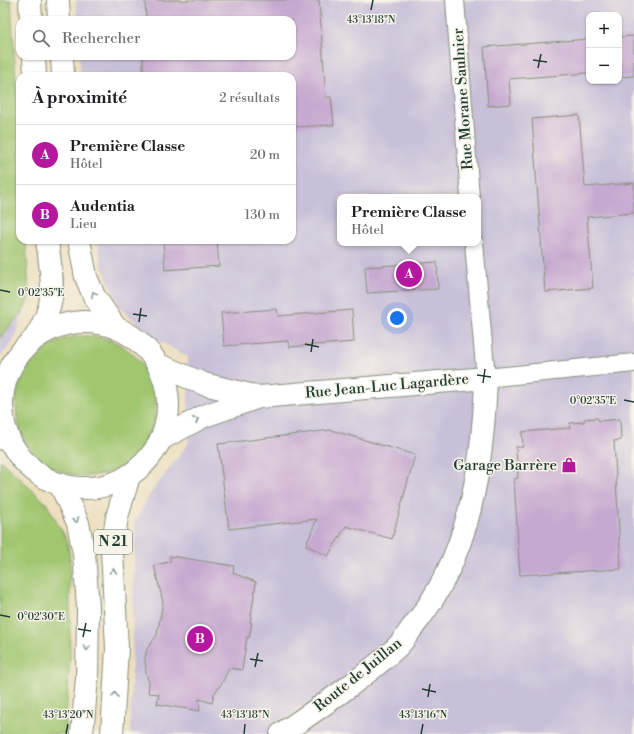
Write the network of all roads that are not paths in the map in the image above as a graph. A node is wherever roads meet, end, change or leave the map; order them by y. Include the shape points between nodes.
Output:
1 (30, 0) edge
2 (58, 0) edge
3 (455, 0) edge
4 (32, 16) edge
5 (60, 16) edge
6 (34, 60) edge
7 (62, 60) edge
8 (35, 72) edge
9 (63, 72) edge
10 (470, 194) edge
11 (47, 244) edge
12 (80, 244) edge
13 (474, 246) edge
14 (115, 327) junction
15 (35, 338) junction
16 (634, 363) edge
17 (159, 365) junction
18 (486, 378) junction
19 (3, 379) edge
20 (259, 396) junction
21 (161, 439) junction
22 (6, 442) edge
23 (129, 476) junction
24 (60, 484) junction
25 (82, 734) edge
26 (112, 734) edge
27 (281, 734) edge

1 - 4 main road
2 - 5 main road
3 - 10 street, Rue Morane Saulnier
6 - 8 main road
7 - 9 main road
11 - 15 main road via 52,300 46,321
14 -> 12 main road via 94,296 86,276
13 - 18 street
14 - 15 main road via 95,322 74,322 54,327
14 - 17 main road via 133,336 148,349
15 - 19 main road via 18,356
16 - 18 street, Rue Jean-Luc Lagardère
17 - 20 main road, Rue Jean-Luc Lagardère via 204,384
17 - 21 main road via 167,389 168,414
18 - 20 main road, Rue Jean-Luc Lagardère
18 - 27 main road, Route de Juillan via 484,420 474,496 463,536 446,578 424,614 396,648 336,696
19 - 22 main road
21 -> 20 main road, Rue Jean-Luc Lagardère via 204,416
21 - 23 main road via 148,460
22 - 24 main road via 41,475
23 - 24 main road via 107,485 83,488
26 -> 23 main road, N 21 via 116,648 112,550 117,516
24 -> 25 main road, N 21 via 78,523 84,553 88,615 87,678

